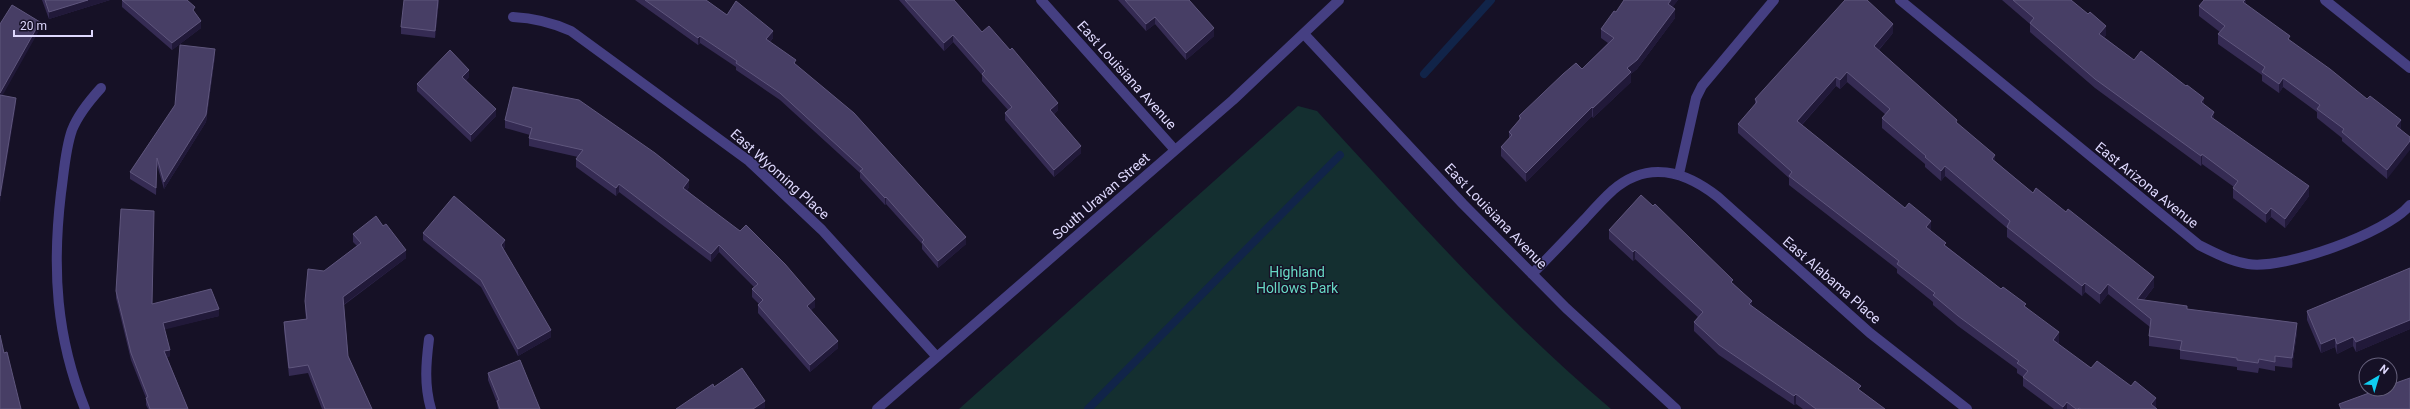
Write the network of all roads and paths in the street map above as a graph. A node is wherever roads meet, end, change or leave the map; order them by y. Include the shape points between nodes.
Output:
1 (1041, 0) edge
2 (1339, 0) edge
3 (1774, 0) edge
4 (1900, 0) edge
5 (2325, 0) edge
6 (513, 18) dead end
7 (1304, 34) junction
8 (2410, 68) edge
9 (101, 88) dead end
10 (1176, 150) junction
11 (1679, 174) junction
12 (2410, 205) edge
13 (1532, 274) junction
14 (429, 339) dead end
15 (937, 357) junction
16 (84, 409) edge
17 (431, 409) edge
18 (877, 409) edge
19 (1676, 409) edge
20 (1967, 409) edge

1 - 10 street, East Louisiana Avenue
2 - 7 street, South Uravan Street
3 - 11 street via 1702,86 1696,98
4 - 12 street, East Arizona Avenue via 2199,246 2223,257 2248,264 2277,264 2302,259 2388,224
5 - 8 street
6 - 15 street, East Wyoming Place via 550,22 571,31 749,161 822,230
7 - 10 street, South Uravan Street
7 - 13 street, East Louisiana Avenue
9 - 16 street via 79,117 72,131 64,166 57,231 55,270 61,329 75,386
10 - 15 street, South Uravan Street
11 - 13 street, East Alabama Place via 1657,172 1633,177 1613,190
11 - 20 street, East Alabama Place via 1700,182 1864,328
13 - 19 street, East Louisiana Avenue
14 - 17 street via 426,368 427,394
15 - 18 street, South Uravan Street

